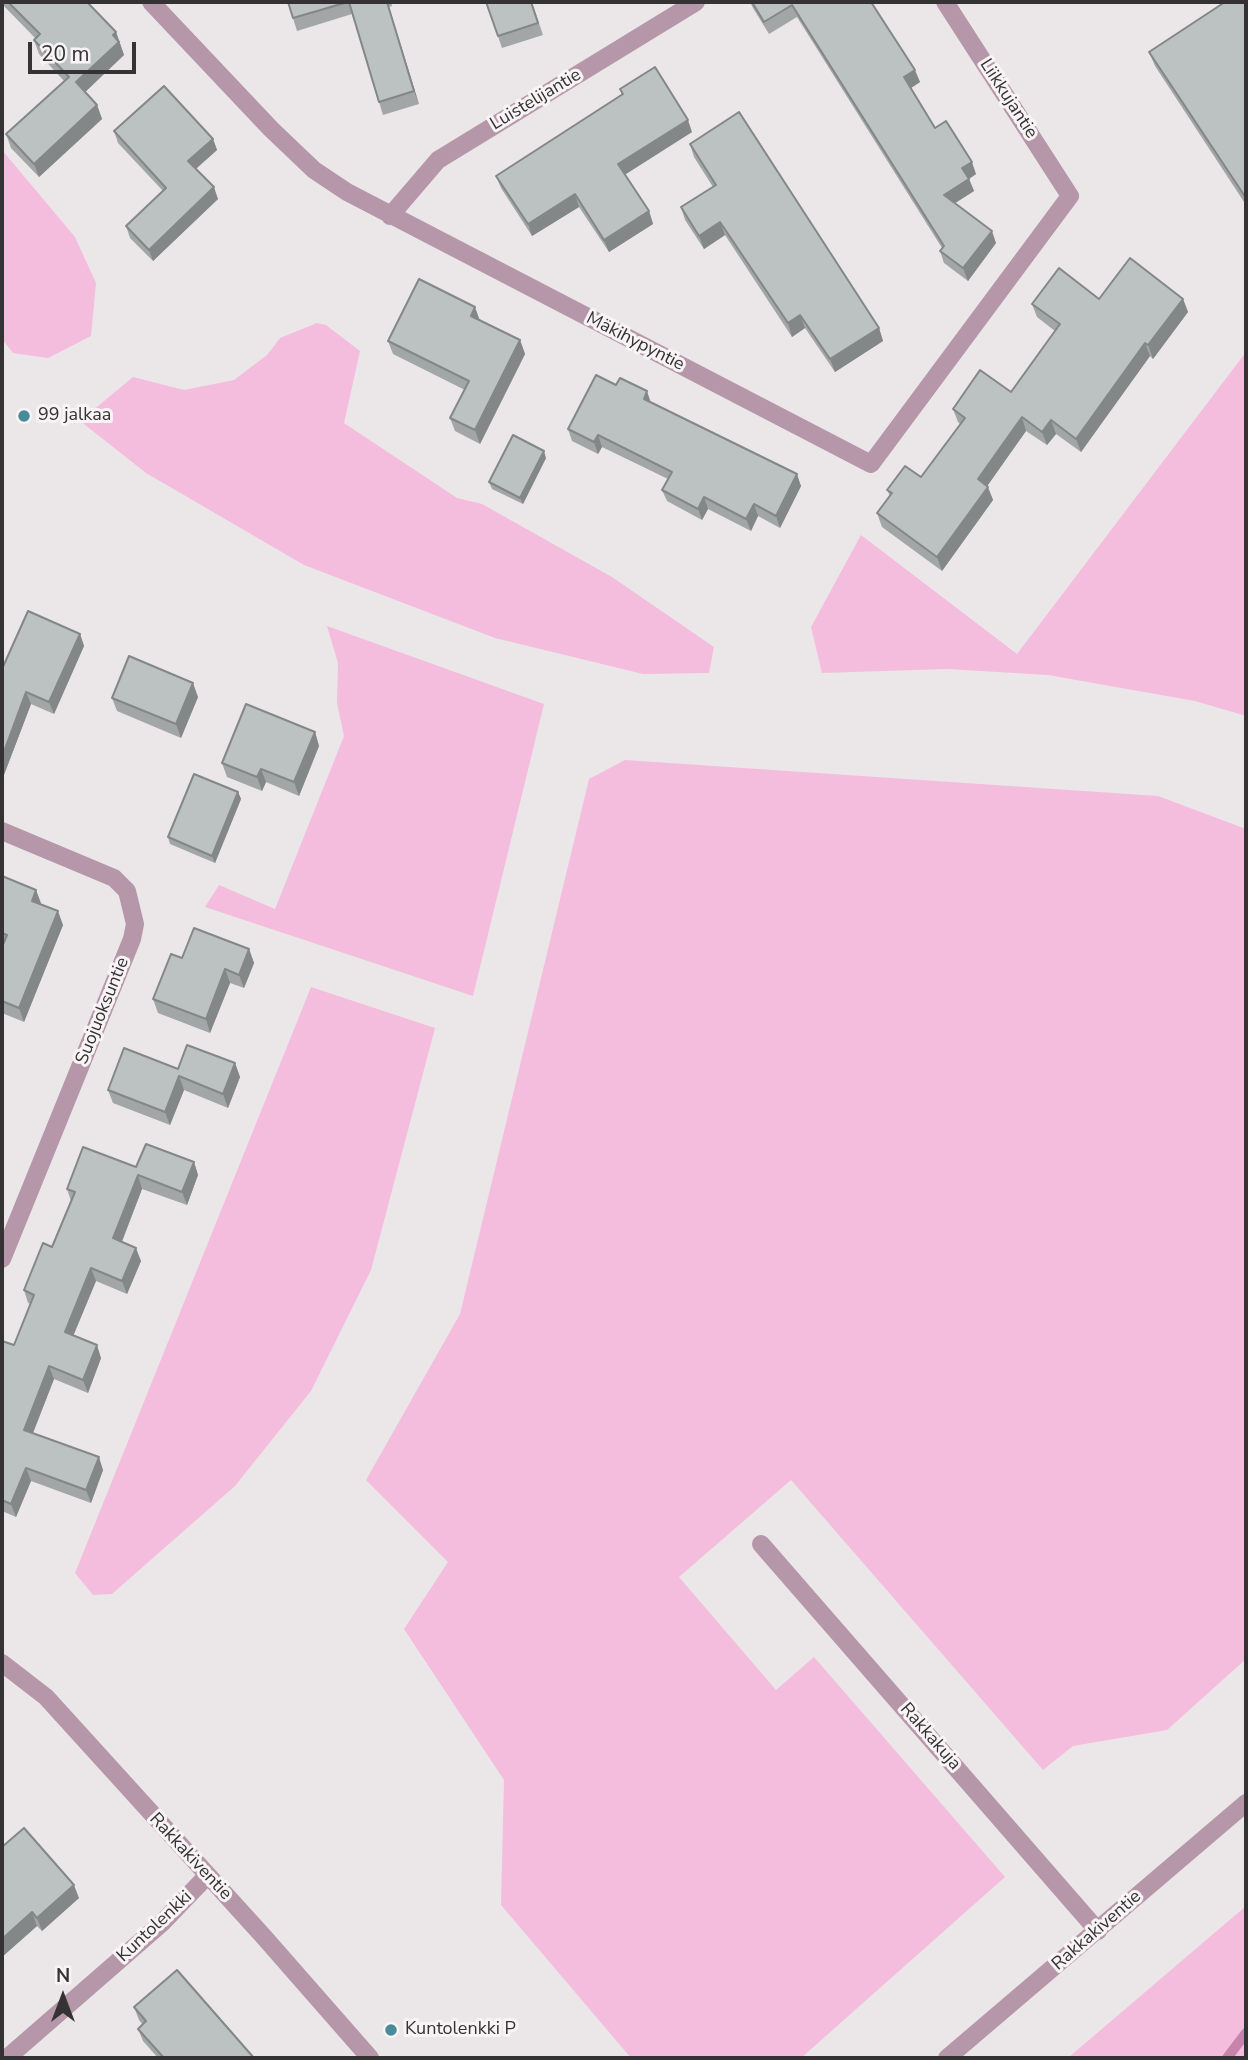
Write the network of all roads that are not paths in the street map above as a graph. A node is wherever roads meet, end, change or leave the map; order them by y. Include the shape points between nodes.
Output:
1 (151, 2) edge
2 (696, 2) edge
3 (945, 2) edge
4 (1070, 196) joint
5 (390, 216) junction
6 (2, 831) edge
7 (2, 1259) edge
8 (761, 1544) dead end
9 (2, 1663) edge
10 (1246, 1802) edge
11 (206, 1877) junction
12 (1098, 1931) junction
13 (7, 2058) edge
14 (370, 2058) edge
15 (947, 2058) edge

1 - 5 street, Mäkihypyntie via 314,170
2 - 5 street, Luistelijantie via 438,160
3 - 4 street, Liikkujantie
4 - 5 street, Mäkihypyntie via 871,464
6 - 7 street, Suojuoksuntie via 114,878 127,891 135,924
8 - 12 street, Rakkakuja
9 - 11 street, Rakkakiventie via 46,1697
10 - 12 street, Rakkakiventie
11 - 13 street, Kuntolenkki via 162,1923
11 - 14 street, Rakkakiventie
12 - 15 street, Rakkakiventie

